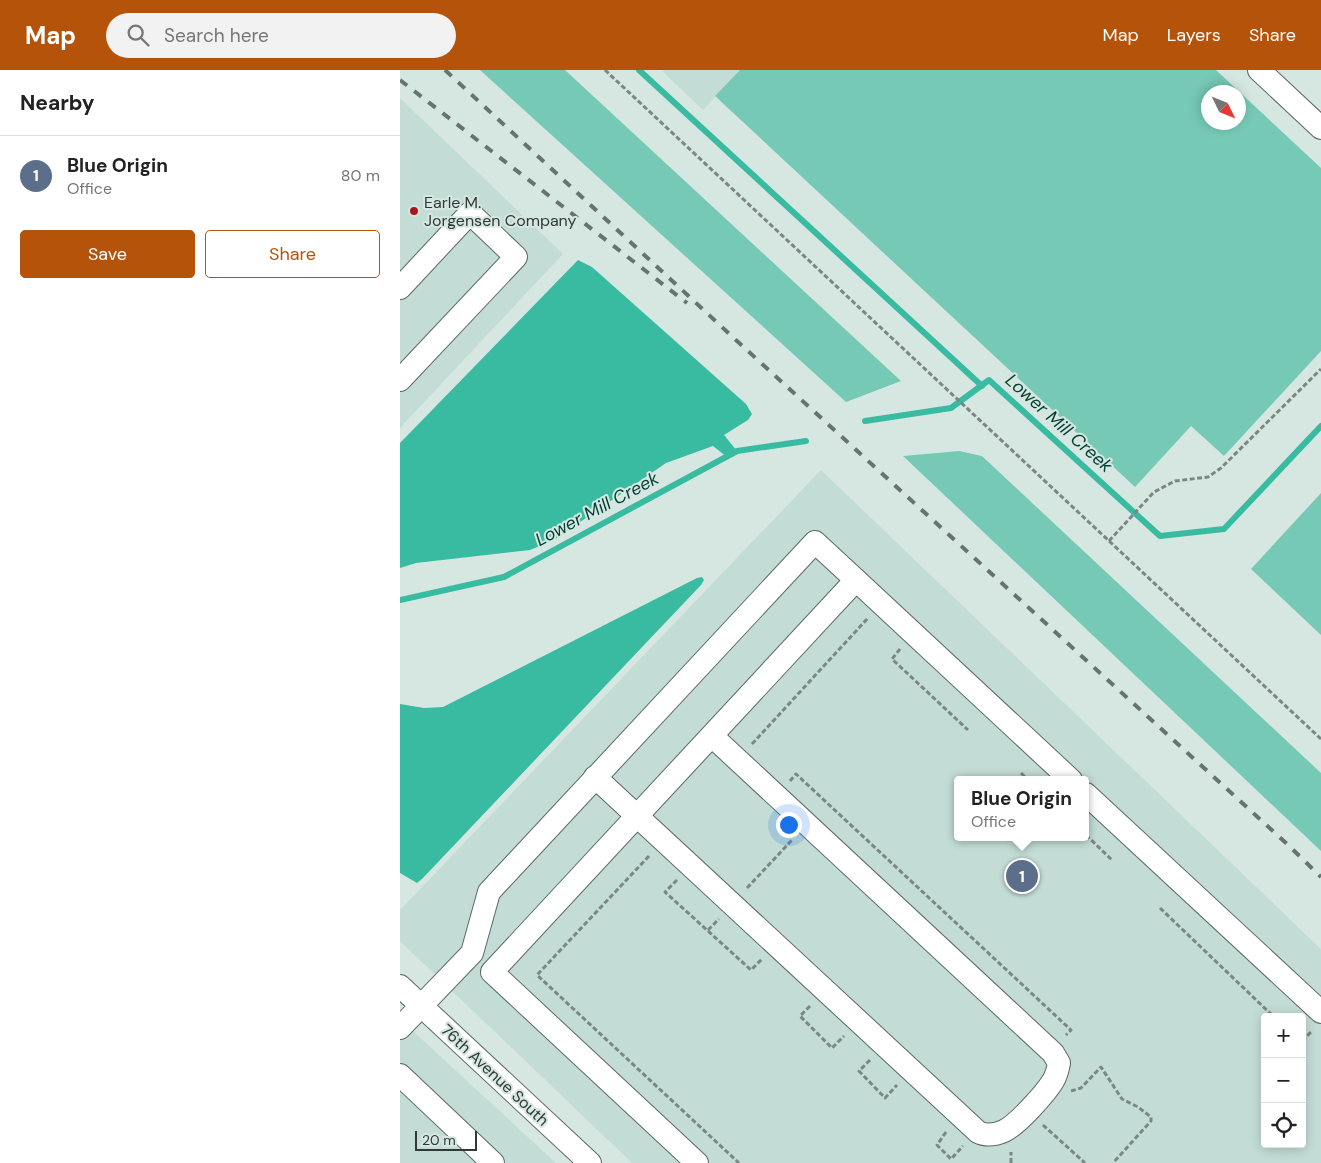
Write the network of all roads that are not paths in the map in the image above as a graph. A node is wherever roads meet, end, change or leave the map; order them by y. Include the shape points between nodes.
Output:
1 (1259, 70) edge
2 (1321, 128) edge
3 (400, 288) edge
4 (400, 380) edge
5 (856, 580) junction
6 (712, 736) junction
7 (1067, 776) edge
8 (596, 777) junction
9 (1089, 797) edge
10 (637, 816) junction
11 (400, 986) edge
12 (421, 1006) junction
13 (1318, 1020) edge
14 (400, 1028) edge
15 (400, 1075) edge
16 (493, 1163) edge
17 (590, 1163) edge
18 (697, 1163) edge

1 - 2 street
3 - 4 street via 470,213 516,256
5 - 6 street
5 - 7 street
5 - 8 street via 815,542
6 - 10 street
6 - 10 street via 1053,1053 1059,1063 1052,1082 1015,1125 996,1134 984,1136 978,1132
8 - 10 street
8 - 12 street via 489,892 472,953
9 - 13 street
10 - 18 street via 492,972
11 - 12 street, 76th Avenue South
12 - 14 street
12 - 17 street, 76th Avenue South
15 - 16 street

